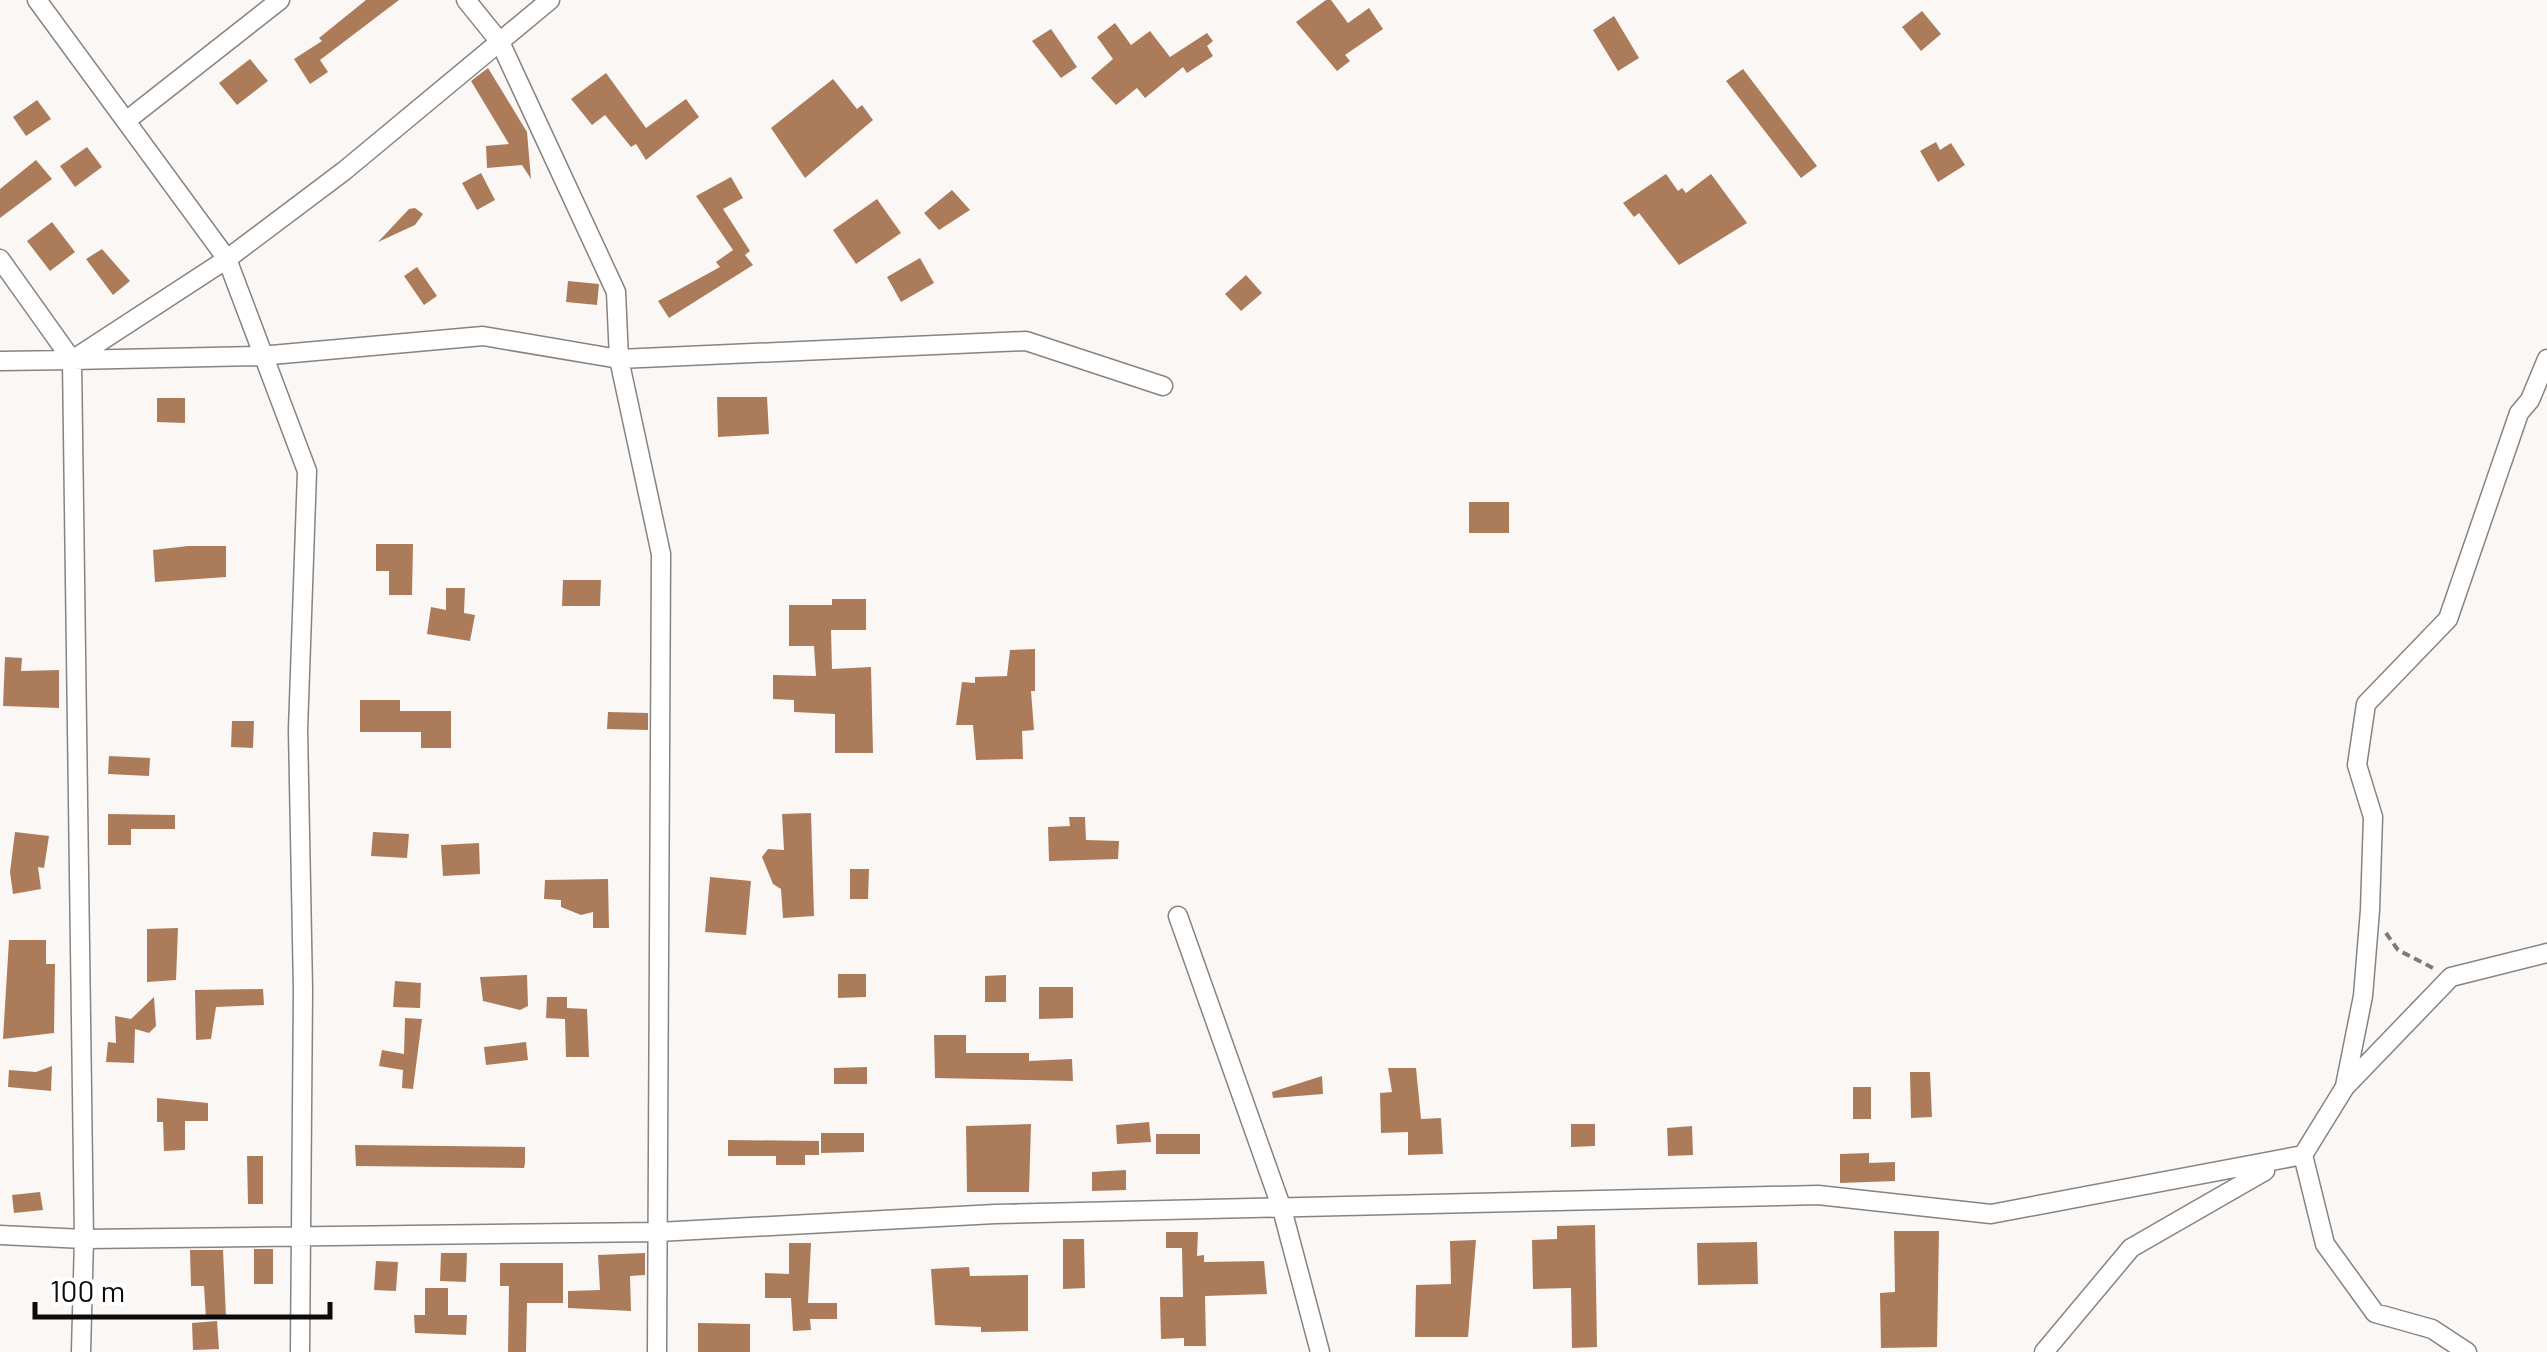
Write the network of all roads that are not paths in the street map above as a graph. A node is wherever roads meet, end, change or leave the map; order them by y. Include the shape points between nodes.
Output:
1 (37, 0) edge
2 (280, 0) edge
3 (466, 0) edge
4 (550, 0) edge
5 (500, 42) junction
6 (126, 121) junction
7 (0, 259) edge
8 (226, 259) junction
9 (260, 356) junction
10 (619, 359) junction
11 (2547, 359) edge
12 (72, 360) junction
13 (0, 361) edge
14 (1163, 386) dead end
15 (1178, 916) dead end
16 (2547, 953) edge
17 (2345, 1086) junction
18 (2303, 1155) junction
19 (2278, 1163) junction
20 (1282, 1209) junction
21 (658, 1232) junction
22 (301, 1233) junction
23 (0, 1235) edge
24 (84, 1238) junction
25 (81, 1352) edge
26 (300, 1352) edge
27 (657, 1352) edge
28 (1320, 1352) edge
29 (2044, 1352) edge
30 (2467, 1352) edge

1 - 6 street
2 - 6 street
3 - 5 street
4 - 5 street
5 - 8 street via 344,172
5 - 10 street via 616,292
6 - 8 street
7 - 12 street
8 - 9 street
8 - 12 street
9 - 10 street via 483,336
9 - 12 street
9 - 22 street via 307,472 298,730
10 - 14 street via 1026,340
10 - 21 street via 661,554
11 - 17 street via 2519,413 2448,619 2366,704 2357,764 2373,817 2370,910 2363,996
12 - 13 street
12 - 24 street
15 - 20 street
16 - 17 street via 2451,977
17 - 18 street
18 - 19 street
18 - 30 street via 2325,1244 2375,1313 2432,1329
19 - 20 street via 1991,1214 1818,1195
19 - 29 street via 2131,1248
20 - 21 street via 995,1214
20 - 28 street
21 - 22 street
21 - 27 street
22 - 24 street
22 - 26 street
23 - 24 street
24 - 25 street

